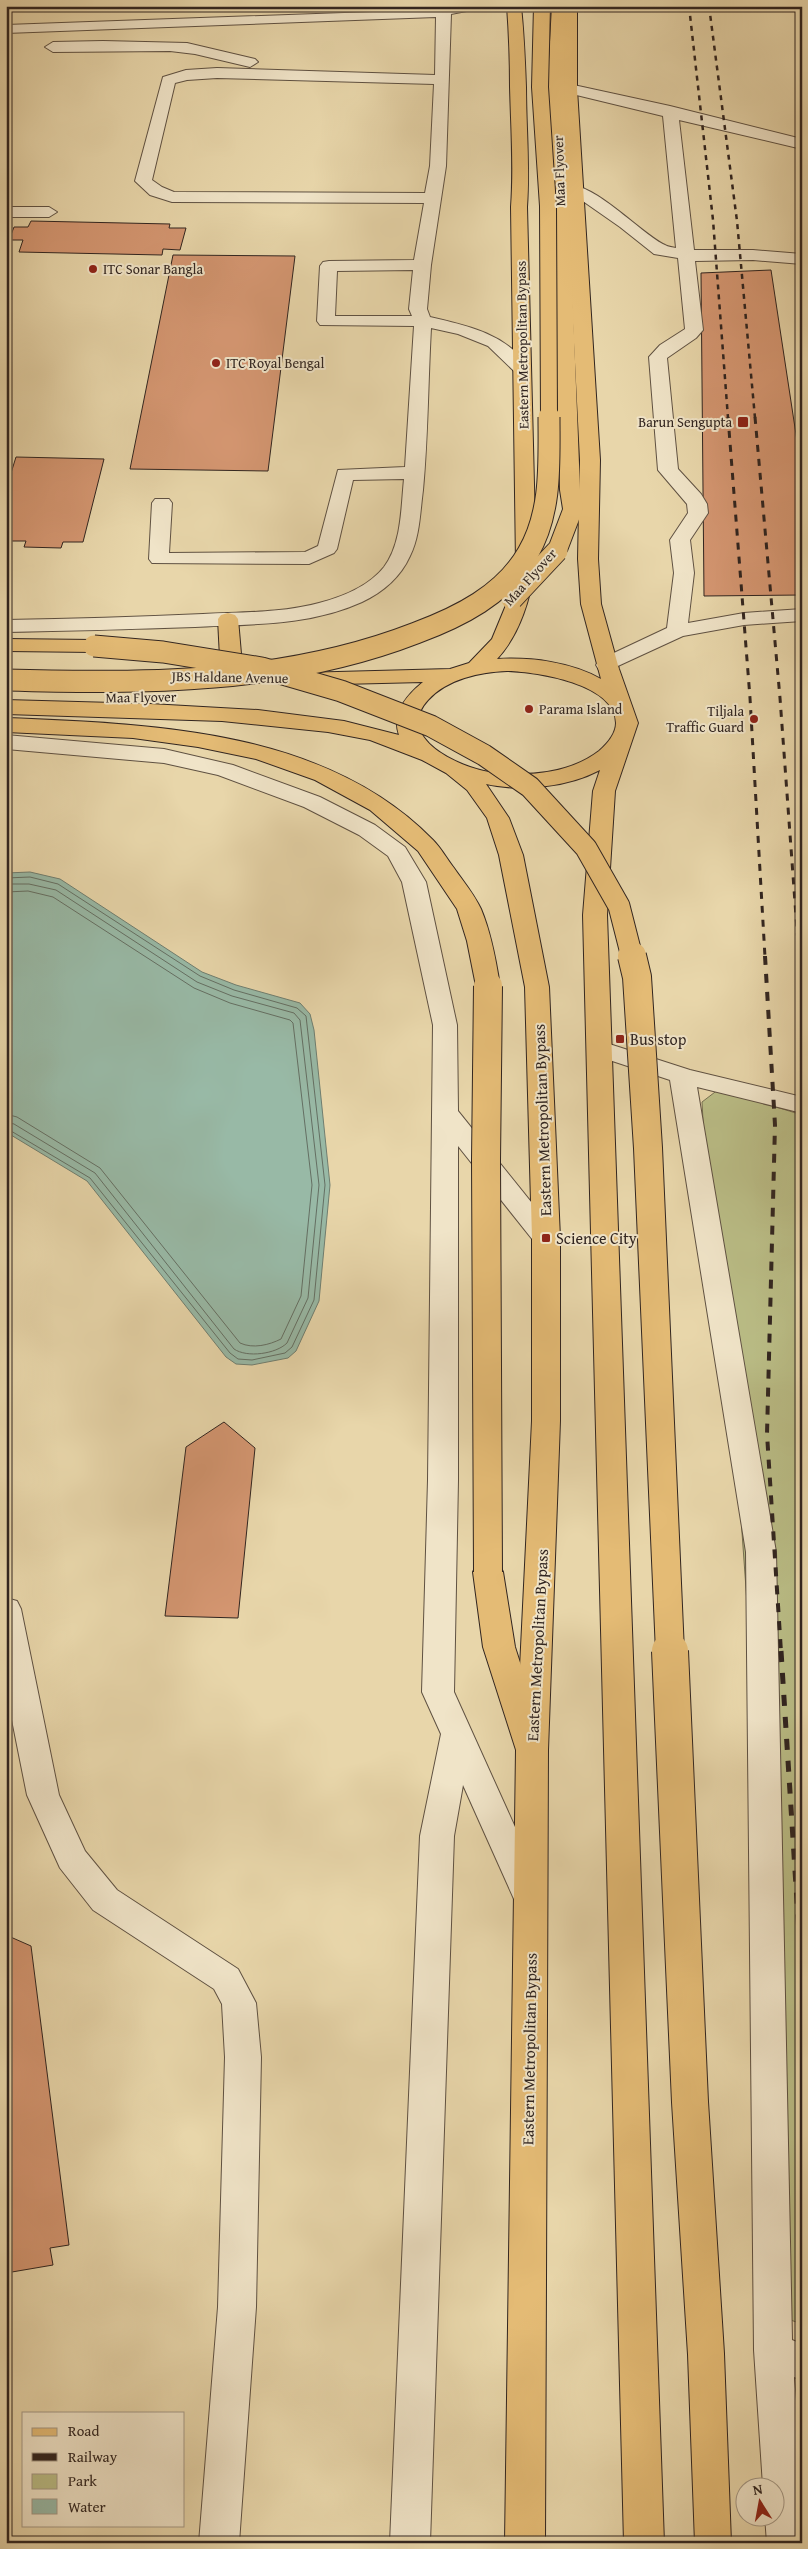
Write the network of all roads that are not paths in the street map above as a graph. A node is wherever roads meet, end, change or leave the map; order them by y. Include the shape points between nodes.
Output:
1 (472, 6) edge
2 (514, 6) edge
3 (542, 6) edge
4 (559, 6) edge
5 (570, 6) edge
6 (443, 8) edge
7 (6, 23) edge
8 (6, 30) edge
9 (35, 47) dead end
10 (315, 61) dead end
11 (385, 62) dead end
12 (389, 79) junction
13 (441, 80) junction
14 (569, 89) junction
15 (670, 111) junction
16 (802, 144) edge
17 (575, 190) junction
18 (434, 198) junction
19 (6, 212) edge
20 (49, 212) dead end
21 (267, 214) dead end
22 (344, 214) dead end
23 (412, 215) dead end
24 (431, 215) junction
25 (686, 254) junction
26 (802, 259) edge
27 (422, 265) junction
28 (423, 320) junction
29 (521, 368) junction
30 (415, 473) junction
31 (162, 502) dead end
32 (802, 615) edge
33 (228, 619) junction
34 (6, 626) edge
35 (678, 631) junction
36 (6, 645) edge
37 (607, 665) junction
38 (476, 669) junction
39 (6, 670) edge
40 (454, 675) junction
41 (232, 677) junction
42 (6, 680) edge
43 (6, 696) edge
44 (619, 703) junction
45 (6, 707) edge
46 (6, 724) edge
47 (6, 742) edge
48 (621, 744) junction
49 (428, 756) junction
50 (454, 769) junction
51 (600, 1049) junction
52 (682, 1076) junction
53 (802, 1105) edge
54 (446, 1114) junction
55 (546, 1238) junction
56 (6, 1609) edge
57 (457, 1734) junction
58 (532, 1750) junction
59 (531, 1899) junction
60 (788, 2356) edge
61 (219, 2543) edge
62 (410, 2543) edge
63 (525, 2543) edge
64 (644, 2543) edge
65 (714, 2543) edge
66 (787, 2543) edge

1 - 6 street
2 - 29 main road, Eastern Metropolitan Bypass via 522,166 519,207
3 - 42 main road, Maa Flyover, bridge via 540,88 548,206 549,479 546,508 531,548 514,573 490,596 463,613 415,635 352,656 255,674 141,681
4 - 43 main road, Maa Flyover, bridge via 556,77 573,509 557,550 500,610 459,634 413,655 323,681 234,694
5 - 14 main road
6 - 7 street
6 - 8 street via 427,14
6 - 13 street
9 - 10 street via 186,48 231,60
11 - 12 street via 393,68
12 - 13 street
12 - 18 street via 217,73 168,80 143,181 172,197
13 - 18 street
14 - 15 street
14 - 17 main road
15 - 16 street
15 - 25 street
17 - 25 street via 660,250
17 - 37 main road via 590,460 590,595
18 - 24 street
19 - 20 street
21 - 22 street
23 - 24 street
24 - 27 street
25 - 26 street
25 - 35 street via 694,330 685,339 667,346 658,357 668,470 691,494 698,513 680,540 684,573
27 - 28 street via 418,309
27 - 28 street via 329,266 326,321
28 - 29 street via 494,342
28 - 30 street
29 - 38 main road, Eastern Metropolitan Bypass via 526,564 521,593 502,642
30 - 31 street via 345,474 327,549 309,558 159,559
30 - 33 street via 408,533 396,564 384,578 364,593 337,604 305,612
32 - 35 street via 744,619
33 - 34 street
33 - 41 main road
35 - 37 street
36 - 65 main road, bridge via 94,646 233,662 341,691 431,726 484,755 530,787 586,848 620,906 637,977 648,1148 690,2102
37 - 44 main road
38 - 40 main road
38 - 44 main road via 499,665 531,666 568,673 599,686
39 - 41 main road, JBS Haldane Avenue
40 - 41 main road, JBS Haldane Avenue via 326,679
40 - 49 main road via 429,688 418,698 407,721 412,739
44 - 48 main road via 627,723
45 - 49 main road via 144,710 273,718 366,732 402,741
46 - 58 main road, bridge via 178,735 259,752 296,765 372,801 407,826 446,870 464,900 481,947 488,986 488,1572 499,1647
47 - 54 street via 164,756 225,770 312,802 367,830 397,852 414,882 445,1025
48 - 50 main road via 601,761 570,774 531,780 491,778
48 - 51 main road via 604,791 595,915
49 - 50 main road
50 - 55 main road, Eastern Metropolitan Bypass via 475,785 498,818 511,855 525,917 537,987
51 - 52 street
51 - 64 main road
52 - 53 street
52 - 60 street via 761,1552
54 - 55 street
54 - 57 street via 438,1692
55 - 58 main road, Eastern Metropolitan Bypass via 546,1421
56 - 61 street via 42,1795 72,1859 105,1900 226,1980 239,2003 243,2056 237,2307
57 - 59 street
57 - 62 street via 437,1836
58 - 59 main road, Eastern Metropolitan Bypass
59 - 63 main road, Eastern Metropolitan Bypass
60 - 66 street

